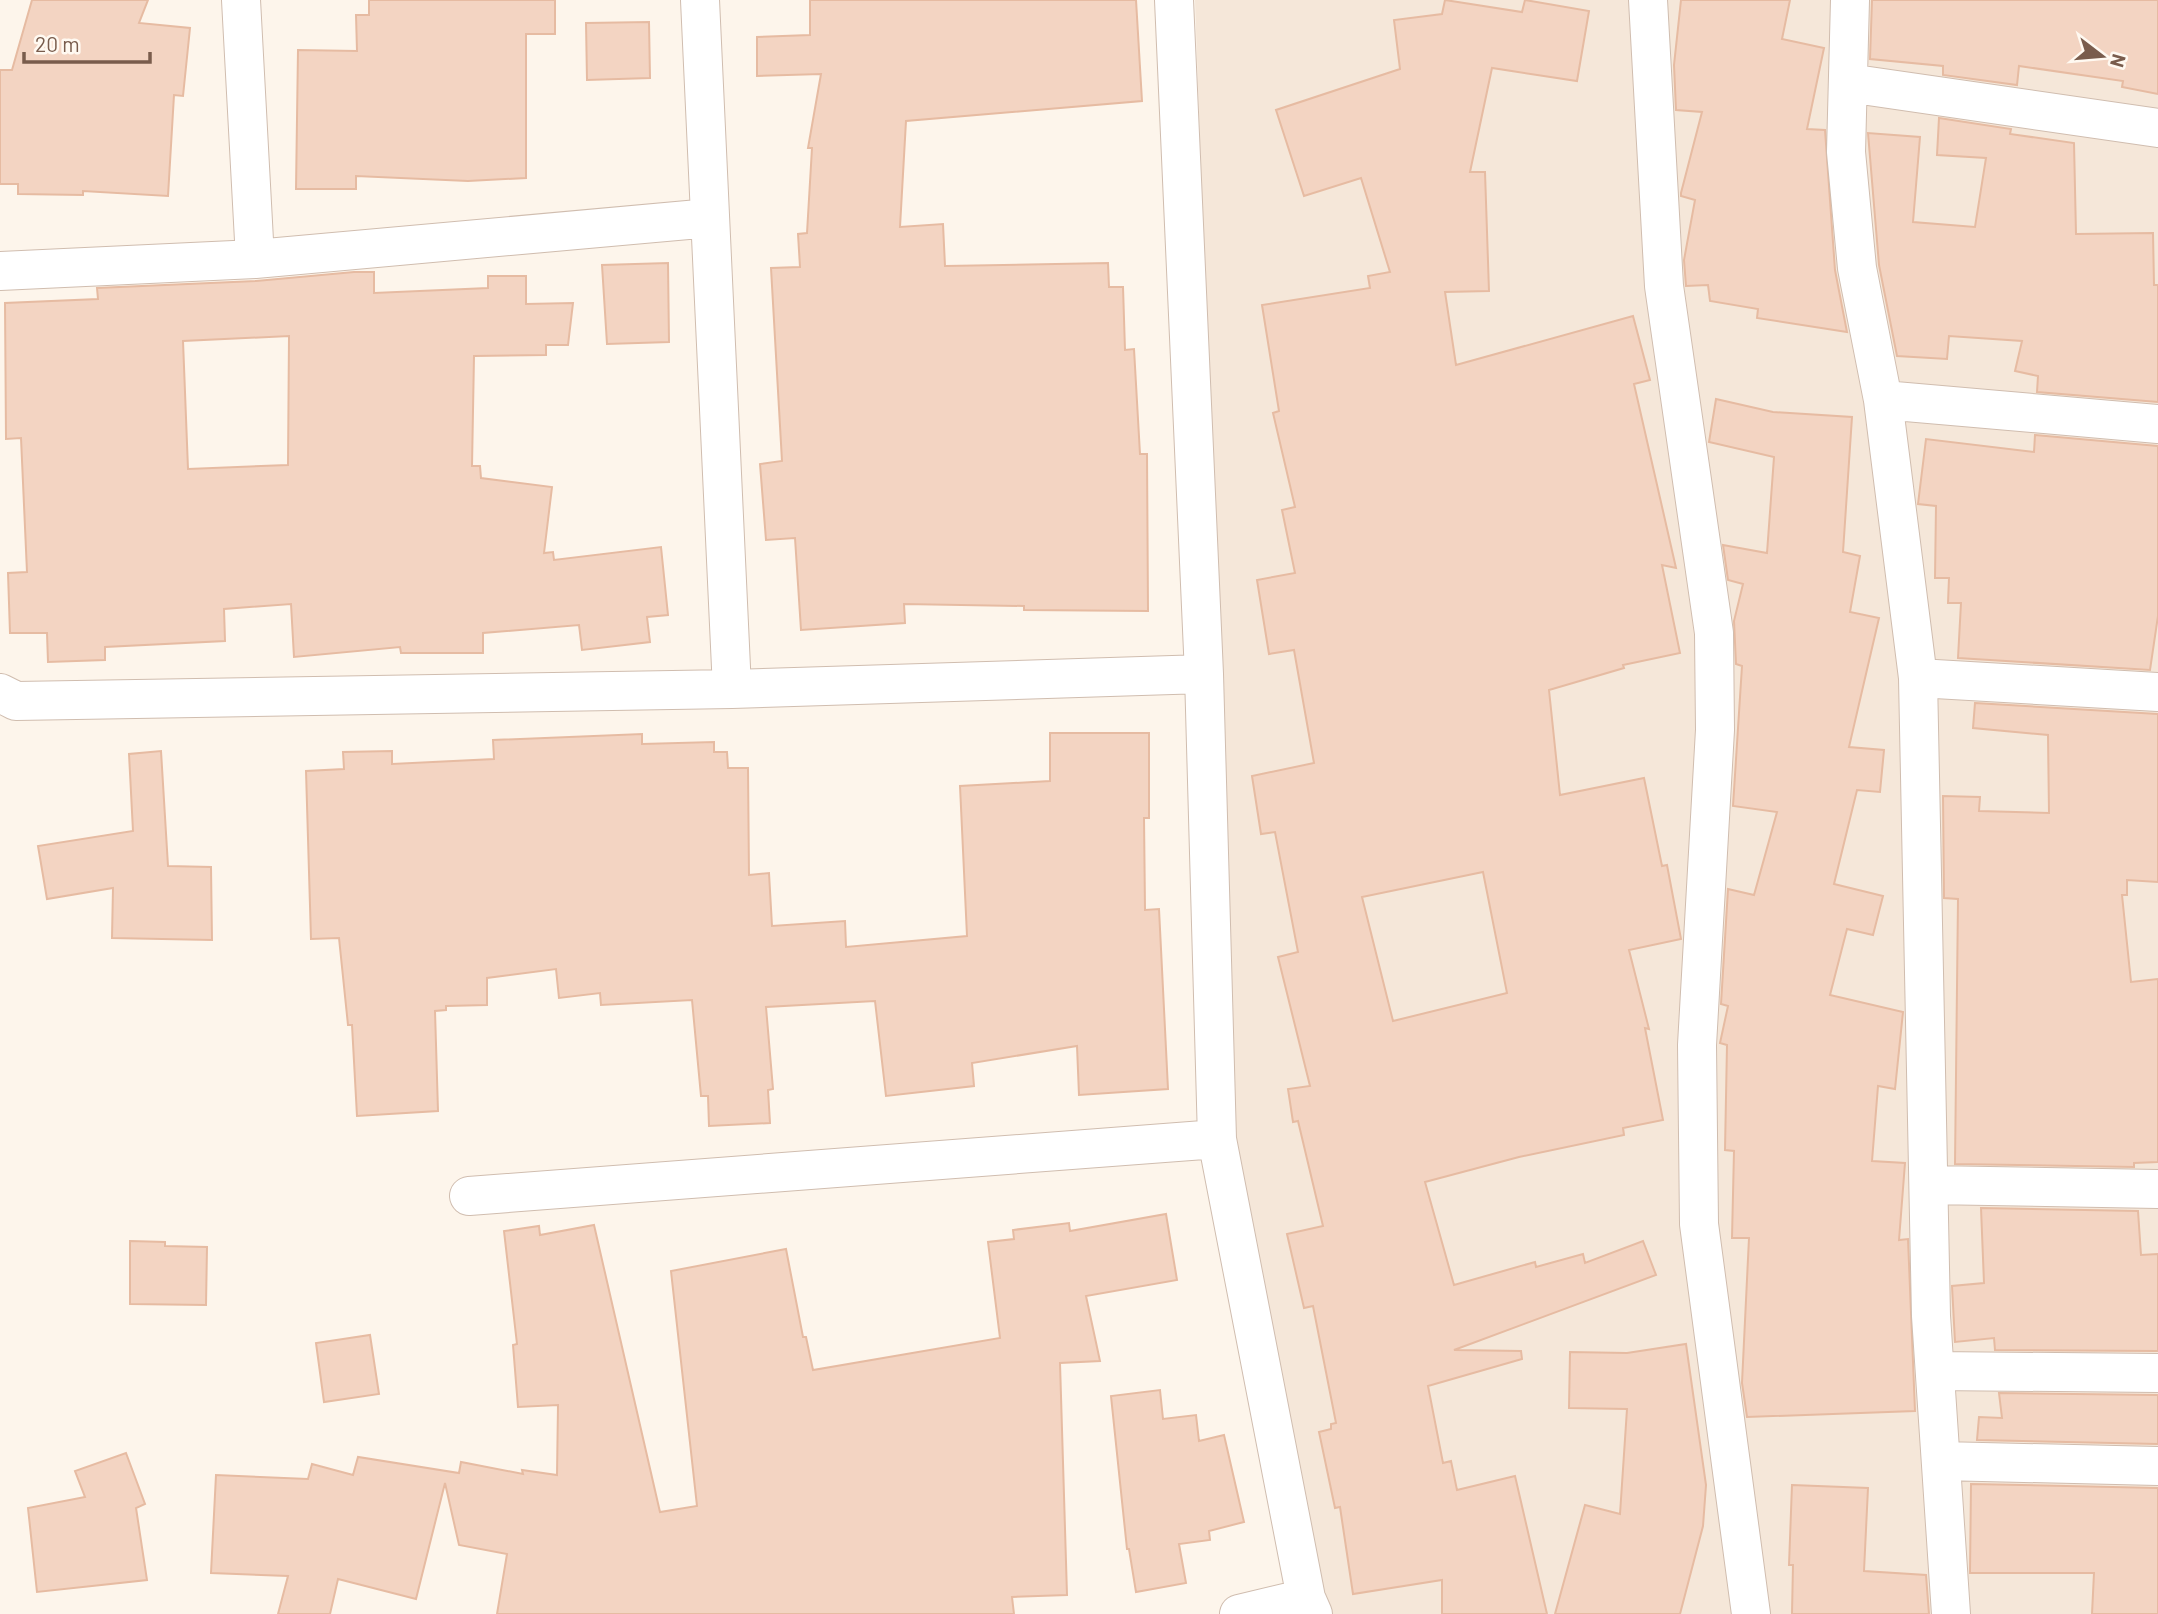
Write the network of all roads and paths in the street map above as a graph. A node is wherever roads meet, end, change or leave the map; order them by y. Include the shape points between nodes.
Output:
1 (241, 0) edge
2 (700, 0) edge
3 (1174, 0) edge
4 (1648, 0) edge
5 (1850, 0) edge
6 (1848, 83) junction
7 (2158, 128) edge
8 (710, 219) junction
9 (255, 259) junction
10 (0, 271) edge
11 (1883, 400) junction
12 (2158, 424) edge
13 (1203, 674) junction
14 (1918, 678) junction
15 (732, 689) junction
16 (0, 692) edge
17 (2158, 692) edge
18 (1217, 1139) junction
19 (1929, 1185) junction
20 (2158, 1189) edge
21 (469, 1196) dead end
22 (1935, 1371) junction
23 (2158, 1373) edge
24 (1941, 1461) junction
25 (2158, 1466) edge
26 (1310, 1606) edge
27 (1239, 1614) edge
28 (1751, 1614) edge
29 (1951, 1614) edge

1 - 9 street
2 - 8 street
3 - 13 street
4 - 28 street via 1664,286 1714,633 1715,730 1697,1045 1699,1224
5 - 6 street
6 - 7 street
6 - 11 street via 1846,152 1857,268
8 - 9 street
8 - 15 street
9 - 10 street
11 - 12 street
11 - 14 street
13 - 15 street
13 - 18 street
14 - 17 street
14 - 19 street
15 - 16 street via 16,701
18 - 21 street
18 - 26 street
19 - 20 street
19 - 22 street
22 - 23 street
22 - 24 street
24 - 25 street
24 - 29 street
26 - 27 street

